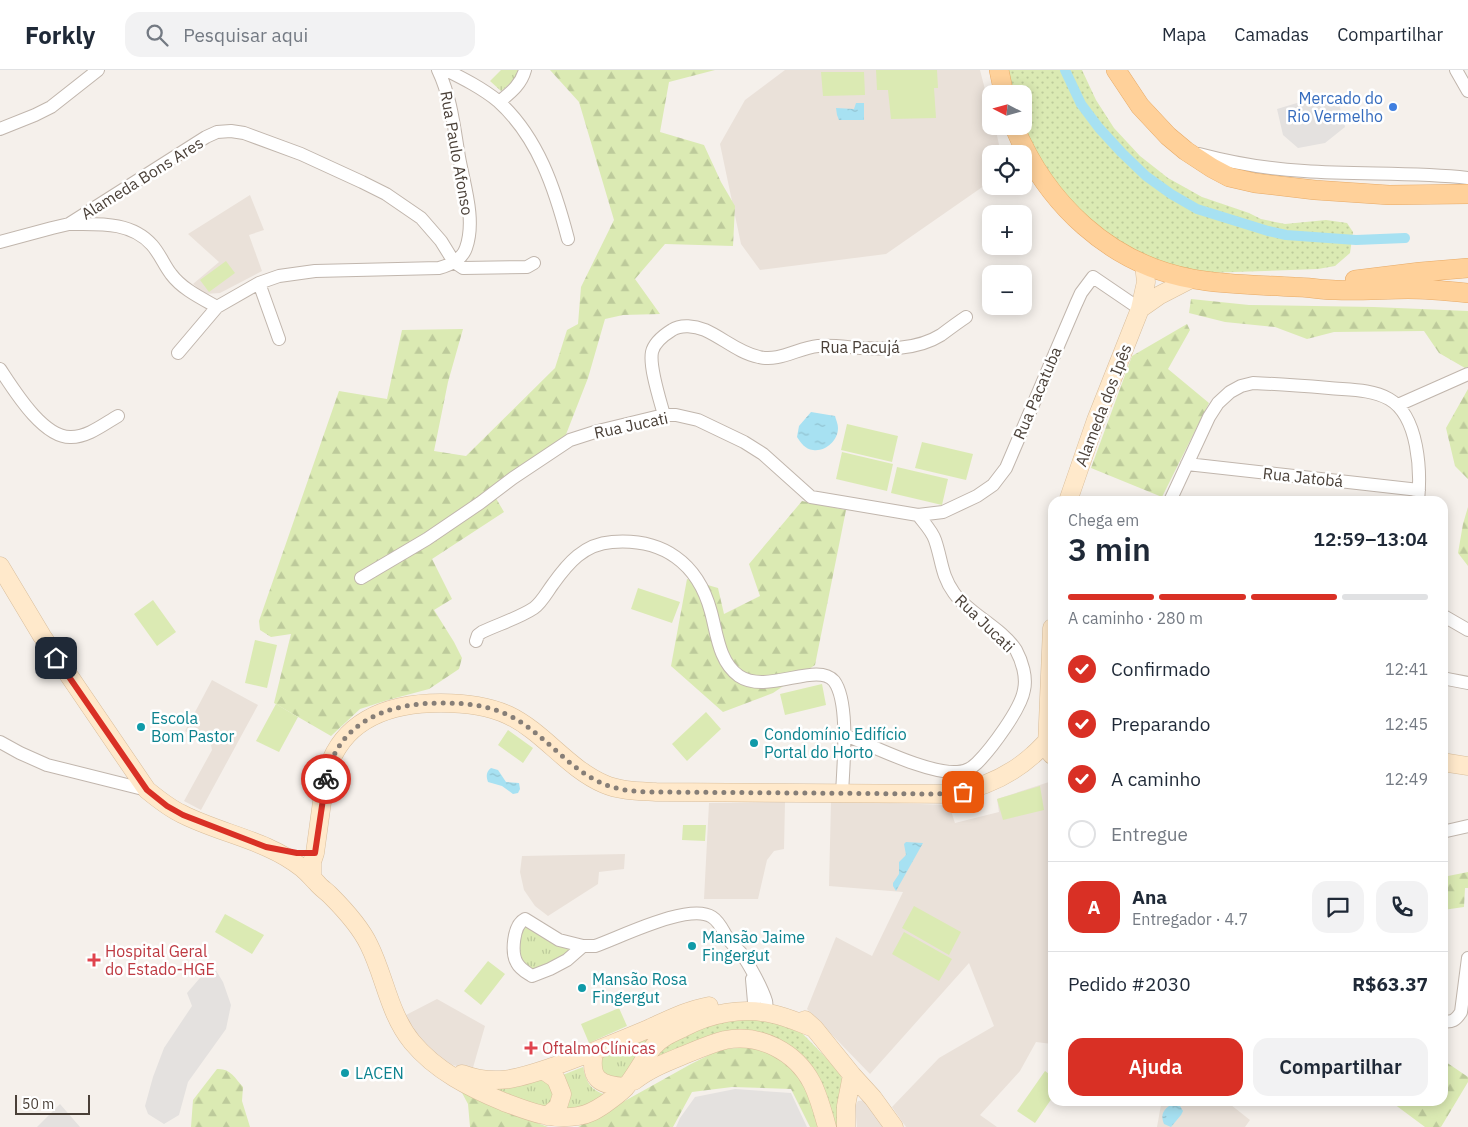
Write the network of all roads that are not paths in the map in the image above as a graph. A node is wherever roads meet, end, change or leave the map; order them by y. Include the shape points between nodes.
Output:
1 (98, 70) edge
2 (438, 70) edge
3 (446, 70) edge
4 (524, 70) edge
5 (994, 70) edge
6 (1000, 70) edge
7 (1116, 70) edge
8 (1456, 70) edge
9 (1000, 85) edge
10 (1002, 85) edge
11 (1468, 91) edge
12 (498, 102) junction
13 (0, 129) edge
14 (1018, 135) edge
15 (1186, 151) junction
16 (1468, 178) edge
17 (1389, 194) junction
18 (1468, 194) edge
19 (1468, 206) edge
20 (70, 224) junction
21 (568, 239) dead end
22 (0, 242) edge
23 (454, 262) junction
24 (534, 263) dead end
25 (1144, 265) junction
26 (1468, 268) edge
27 (1191, 279) junction
28 (1468, 281) edge
29 (259, 283) junction
30 (1304, 287) junction
31 (1410, 289) junction
32 (1468, 292) edge
33 (217, 307) junction
34 (1140, 309) junction
35 (966, 317) dead end
36 (279, 339) dead end
37 (178, 353) dead end
38 (0, 369) edge
39 (1468, 374) edge
40 (1398, 405) junction
41 (118, 416) dead end
42 (664, 416) junction
43 (1187, 464) junction
44 (1070, 496) edge
45 (1172, 496) edge
46 (1419, 496) edge
47 (942, 512) junction
48 (918, 515) junction
49 (935, 539) junction
50 (0, 566) edge
51 (361, 578) dead end
52 (1448, 618) edge
53 (1468, 630) edge
54 (476, 641) dead end
55 (1448, 679) edge
56 (1468, 683) edge
57 (845, 735) junction
58 (0, 742) edge
59 (1048, 749) edge
60 (1448, 763) edge
61 (1468, 766) edge
62 (147, 790) junction
63 (842, 794) junction
64 (1468, 826) edge
65 (1448, 831) edge
66 (266, 847) junction
67 (315, 853) junction
68 (312, 876) junction
69 (329, 894) junction
70 (583, 946) junction
71 (1468, 958) edge
72 (760, 1007) junction
73 (1448, 1022) edge
74 (594, 1051) junction
75 (437, 1065) junction
76 (543, 1070) junction
77 (852, 1075) junction
78 (626, 1087) junction
79 (866, 1090) junction
80 (547, 1116) junction
81 (827, 1127) edge
82 (846, 1127) edge
83 (894, 1127) edge

1 - 13 street via 50,106
2 - 23 street, Rua Paulo Afonso via 450,107 469,208 466,250
3 - 12 street, Rua Paulo Afonso
4 - 12 street via 514,90
5 - 9 street
6 - 10 main road
7 - 15 main road via 1153,120
8 - 11 street
12 - 21 street, Rua Paulo Afonso via 520,126 540,156
14 - 25 main road via 1046,186 1079,223 1120,253
15 - 16 street via 1290,170
15 - 17 main road via 1229,177 1256,184
17 - 18 main road
17 - 19 main road
20 - 22 street, Alameda Bons Ares
20 - 23 street, Alameda Bons Ares via 206,137 231,131 301,154 386,194 432,229
20 - 33 street via 109,224 143,236 181,284
23 - 24 street via 463,268 527,267
23 - 29 street via 439,268 296,273
25 - 27 main road
25 - 34 street, Alameda dos Ipês via 1146,282
26 - 30 main road
27 - 30 main road
27 - 34 street
28 - 31 main road via 1445,280
29 - 33 street
29 - 36 street
30 - 31 main road
31 - 32 main road
33 - 37 street
34 - 44 street, Alameda dos Ipês
34 - 47 street, Rua Pacatuba via 1093,277 1081,293 1006,468 986,490
35 - 42 street, Rua Pacujá via 940,336 905,348 820,346 770,358 749,354 704,330 685,326 675,328 667,332 652,351 651,360
38 - 41 street via 37,419 47,428 66,436 84,434
39 - 40 street
40 - 43 street via 1365,391 1253,383 1241,386 1218,403
40 - 46 street via 1416,444
42 - 48 street, Rua Jucati via 698,420 744,442 763,454 811,497
42 - 51 street, Rua Jucati via 570,440 426,539
43 - 45 street
43 - 46 street, Rua Jatobá
47 - 48 street, Rua Pacatuba
47 - 49 street, Rua Jucati
48 - 49 street, Rua Jucati
49 - 57 street, Rua Jucati via 942,570 955,594 1015,650 1025,680 1022,700 1001,734 976,764 958,772 915,764
50 - 62 street via 46,644
52 - 53 street
54 - 57 street via 482,632 536,606 574,558 584,551 611,542 642,543 670,552 700,585 725,660 741,678 765,683 816,674 834,681 841,699
55 - 56 street
57 - 63 street
58 - 62 street via 48,765
59 - 63 street via 996,779 952,794
60 - 61 street
62 - 66 street via 183,815
63 - 67 street via 656,792 620,788 604,784 577,769 524,724 493,709 472,704 416,704 369,718 345,737 337,748 327,774
64 - 65 street
66 - 67 street
66 - 68 street via 293,861
67 - 68 street
67 - 69 street via 318,877
68 - 69 street
69 - 75 street via 368,943 402,1028 423,1054
70 - 70 street via 559,940 525,919 520,922 513,949 516,962 532,976 567,960
70 - 72 street via 595,946 665,919 706,914 718,923 752,971
71 - 73 street via 1461,1012 1453,1022
72 - 74 street via 728,1003 698,1008
72 - 77 street via 814,1028
72 - 78 street via 716,1015 661,1039
74 - 76 street
74 - 78 street via 592,1067 598,1079 610,1086
75 - 76 street via 469,1077 498,1080 524,1077
75 - 80 street via 469,1087
76 - 80 street via 556,1080 562,1094 558,1106
77 - 79 street
77 - 82 street
78 - 80 street via 588,1114 570,1118
78 - 81 street via 652,1069 710,1045 750,1039 787,1053 804,1070 817,1094
79 - 82 street via 853,1098
79 - 83 street

